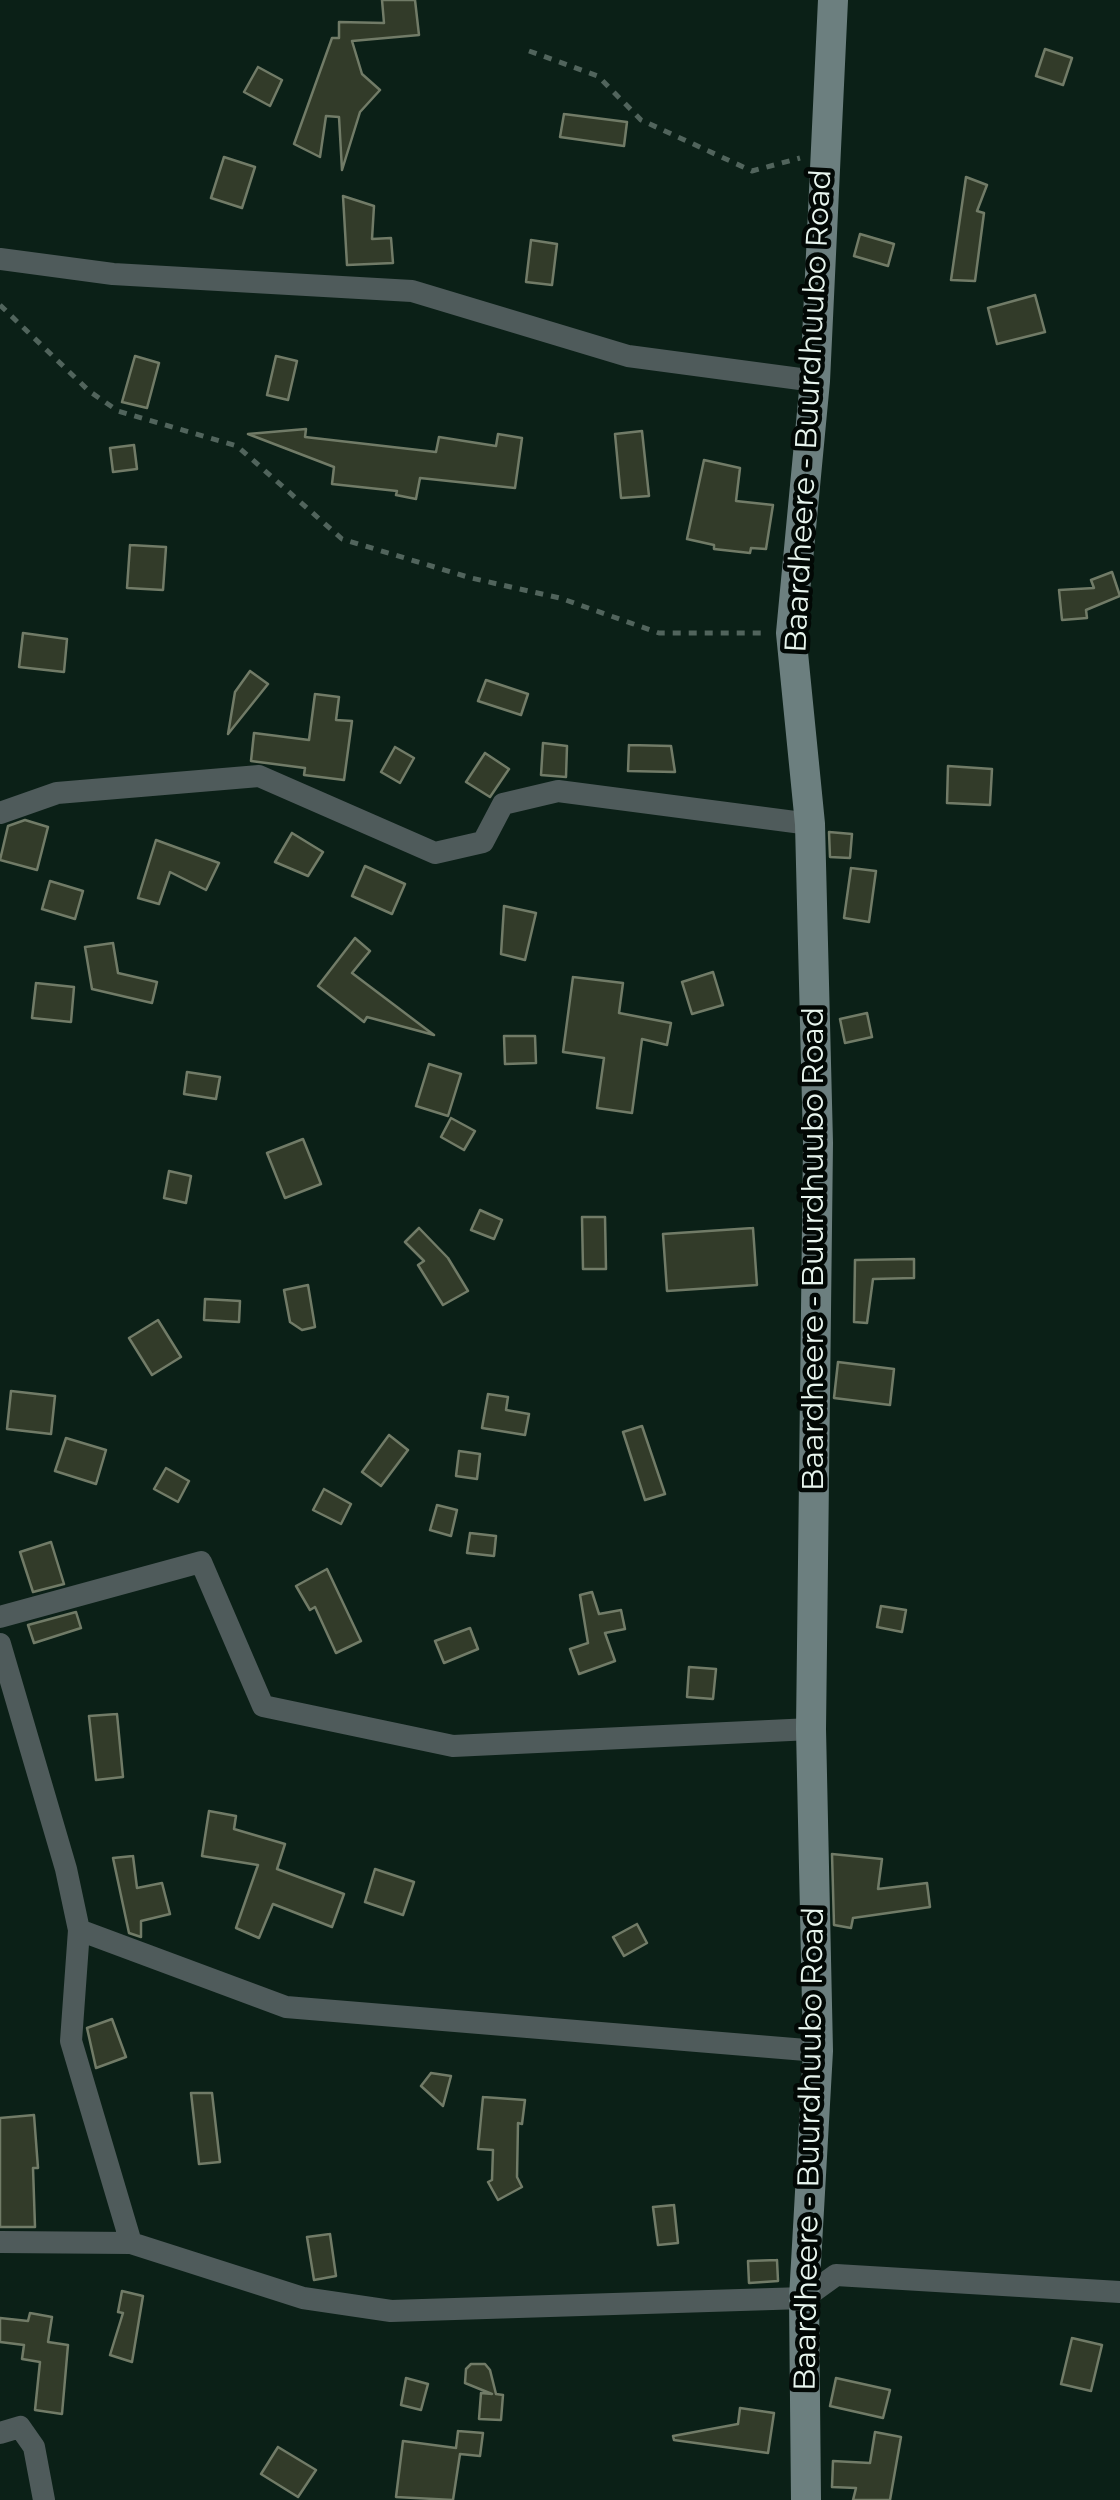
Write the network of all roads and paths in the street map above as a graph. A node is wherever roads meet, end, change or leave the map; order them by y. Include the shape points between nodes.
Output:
1 (832, 0) edge
2 (529, 51) dead end
3 (824, 152) junction
4 (0, 259) edge
5 (0, 305) edge
6 (815, 381) junction
7 (791, 632) junction
8 (0, 814) edge
9 (810, 824) junction
10 (0, 1617) edge
11 (0, 1644) edge
12 (812, 1729) junction
13 (79, 1930) junction
14 (818, 2051) junction
15 (0, 2242) edge
16 (131, 2243) junction
17 (1120, 2292) edge
18 (804, 2298) junction
19 (0, 2433) edge
20 (44, 2500) edge
21 (806, 2500) edge

1 - 3 main road, Baardheere - Buurdhuubo Road
2 - 3 path via 598,76 641,120 752,171
3 - 6 main road, Baardheere - Buurdhuubo Road
4 - 6 street via 114,274 412,291 628,356
5 - 7 path via 89,391 118,410 237,446 342,539 560,598 659,633
6 - 7 main road, Baardheere - Buurdhuubo Road
7 - 9 main road, Baardheere - Buurdhuubo Road
8 - 9 street via 57,792 259,776 435,853 483,842 503,804 558,791
9 - 12 main road, Baardheere - Buurdhuubo Road via 818,1142
10 - 12 street via 202,1562 263,1706 454,1746
11 - 13 street
12 - 14 main road, Baardheere - Buurdhuubo Road
13 - 14 street via 286,2007
13 - 16 street via 71,2041
14 - 18 main road, Baardheere - Buurdhuubo Road
15 - 16 street
16 - 18 street via 303,2298 391,2311
17 - 18 street via 836,2275
18 - 21 main road, Baardheere - Buurdhuubo Road
19 - 20 street via 20,2427 34,2447

